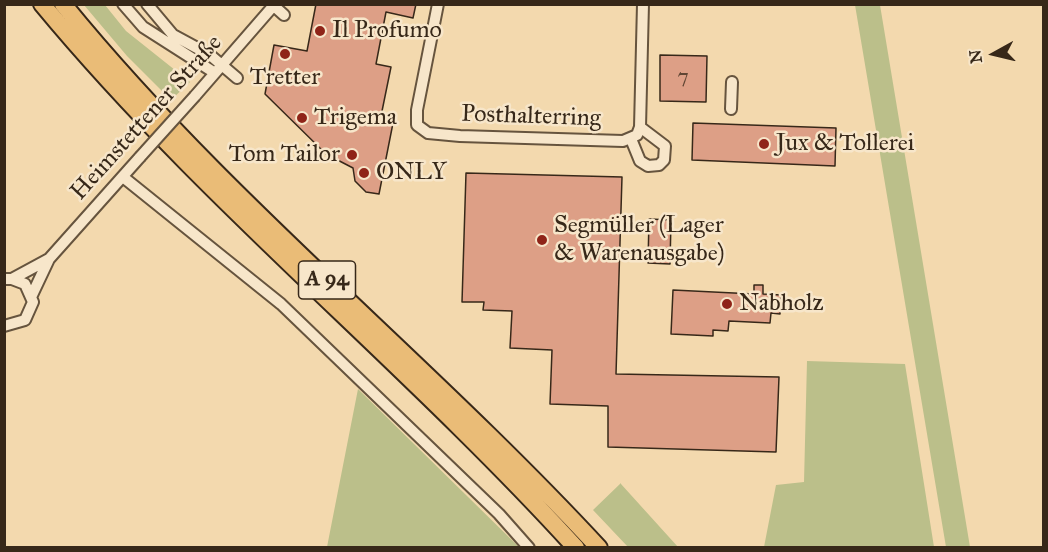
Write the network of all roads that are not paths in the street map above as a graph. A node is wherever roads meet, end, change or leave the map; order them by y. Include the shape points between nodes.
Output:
1 (42, 4) edge
2 (63, 4) edge
3 (138, 4) edge
4 (147, 4) edge
5 (438, 4) edge
6 (643, 4) edge
7 (275, 5) edge
8 (125, 6) edge
9 (284, 15) dead end
10 (219, 69) junction
11 (237, 78) dead end
12 (732, 82) dead end
13 (731, 109) dead end
14 (640, 127) junction
15 (631, 139) junction
16 (123, 177) junction
17 (49, 258) junction
18 (7, 279) edge
19 (32, 295) junction
20 (5, 326) edge
21 (529, 548) edge
22 (576, 548) edge
23 (599, 548) edge

1 - 22 highway, A 94 via 161,137
2 - 23 highway, A 94 via 227,181
3 - 8 street via 132,9
4 - 10 street via 173,35
5 - 15 street, Posthalterring via 439,20 417,125 428,133
6 - 14 street
7 - 9 street
7 - 10 street, Heimstettener Straße
8 - 10 street via 143,27
10 - 11 street
10 - 16 street, Heimstettener Straße, bridge
12 - 13 street
14 - 15 street, Posthalterring
14 - 15 street via 665,146 664,160 648,166 640,161
16 - 17 street, Heimstettener Straße
16 - 21 street via 281,304
17 - 18 street, Heimstettener Straße
17 - 19 street, Heimstettener Straße
18 - 19 street, Heimstettener Straße via 25,284
19 - 20 street, Heimstettener Straße via 30,315 20,323

